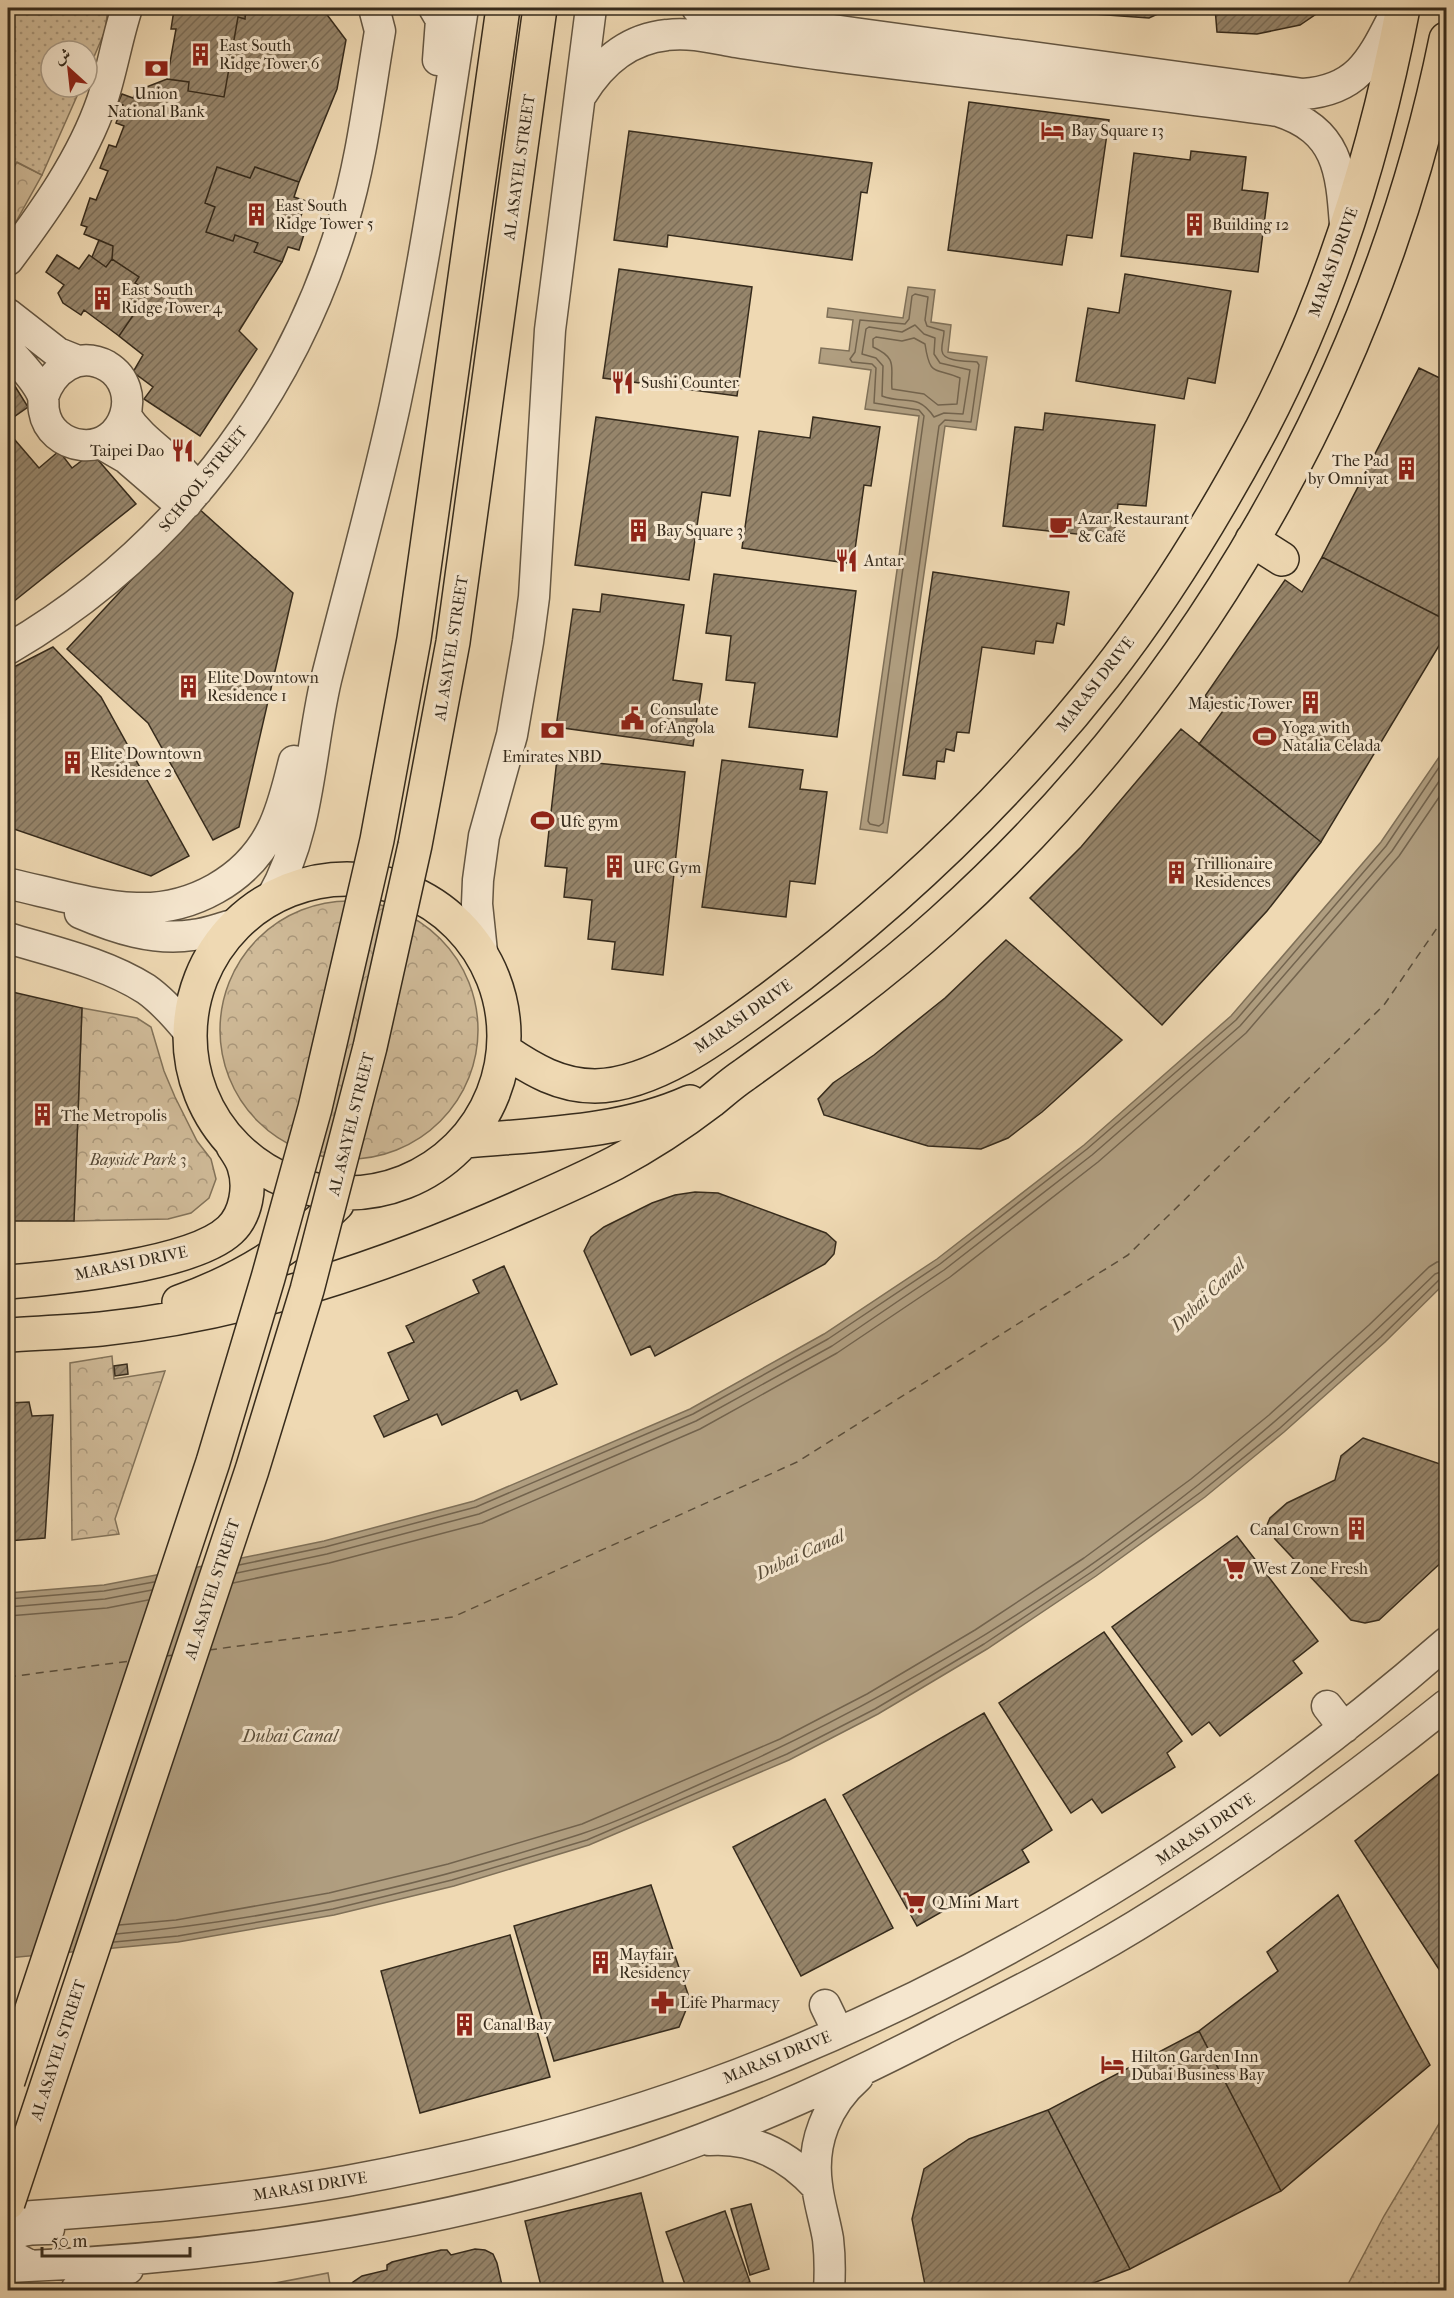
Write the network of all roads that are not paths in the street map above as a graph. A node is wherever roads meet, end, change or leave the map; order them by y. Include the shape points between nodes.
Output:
1 (127, 8) edge
2 (434, 8) edge
3 (463, 8) edge
4 (503, 8) edge
5 (540, 8) edge
6 (697, 8) edge
7 (1398, 8) edge
8 (1403, 8) edge
9 (592, 12) edge
10 (381, 15) edge
11 (1446, 39) edge
12 (582, 94) junction
13 (435, 192) junction
14 (1346, 231) junction
15 (8, 260) edge
16 (8, 314) edge
17 (8, 350) edge
18 (78, 361) junction
19 (43, 397) junction
20 (126, 416) junction
21 (100, 443) junction
22 (145, 456) junction
23 (192, 497) junction
24 (1252, 540) junction
25 (1282, 559) dead end
26 (8, 649) edge
27 (326, 683) junction
28 (9, 884) edge
29 (273, 897) junction
30 (230, 926) junction
31 (8, 938) edge
32 (482, 951) junction
33 (189, 1032) junction
34 (505, 1051) junction
35 (739, 1078) junction
36 (466, 1141) junction
37 (233, 1146) junction
38 (347, 1194) junction
39 (8, 1282) edge
40 (70, 1330) junction
41 (8, 1335) edge
42 (1446, 1643) edge
43 (1446, 1705) edge
44 (825, 2005) dead end
45 (838, 2032) junction
46 (876, 2064) junction
47 (8, 2081) edge
48 (694, 2142) junction
49 (817, 2187) junction
50 (8, 2203) edge
51 (117, 2211) junction
52 (8, 2218) edge
53 (167, 2256) junction
54 (19, 2266) edge
55 (76, 2290) edge
56 (829, 2290) edge

1 - 15 street via 102,102 82,145 53,196
2 - 13 street via 441,20 431,129
3 - 13 street
4 - 47 main road, bridge via 414,639 377,840 315,1108 213,1462
5 - 50 main road, AL ASAYEL STREET, bridge via 456,623 413,857 370,1047 307,1290 252,1470
6 - 7 street via 1303,94 1337,88 1365,68
8 - 14 main road, MARASI DRIVE via 1380,113
9 - 12 street
10 - 23 street, SCHOOL STREET via 353,183 318,293 265,397
11 - 24 main road via 1428,123 1374,287 1324,405
12 - 14 street via 593,75 627,46 658,36 691,34 806,53 1278,111 1306,123 1328,144 1340,172
12 - 32 street via 548,351 546,598 484,836 477,904
13 - 27 street via 395,405
14 - 34 main road, MARASI DRIVE via 1294,362 1257,436 1192,548 1106,674 1053,738 960,837 892,900 795,980 721,1034 675,1061 624,1081 599,1086 548,1077
16 - 18 street via 58,352
17 - 19 street
18 - 19 street via 54,375
18 - 20 street via 93,361 117,375 125,387
19 - 21 street via 47,422 63,440 81,445
20 - 21 street via 120,428
20 - 22 street via 138,432
21 - 22 street via 118,452
22 - 23 street via 170,496
23 - 26 street, SCHOOL STREET via 148,544 95,591
24 - 25 main road
24 - 35 main road via 1197,629 1159,681 1035,830 895,962
27 - 28 street via 299,745 281,810 271,831 251,860 226,883 206,895 182,902 137,908
27 - 29 street via 296,843
28 - 30 street via 134,932 162,937
29 - 30 main road
29 - 32 main road via 309,883 349,878 388,883 425,898 457,921
30 - 33 main road via 205,967 194,998
31 - 33 street via 122,976 148,990
32 - 34 main road via 502,999
33 - 37 main road via 191,1063 200,1093
34 - 36 main road via 493,1099
35 - 36 main road via 683,1105 623,1123
35 - 40 main road via 682,1122 620,1160 408,1254 234,1306 102,1329
36 - 38 main road via 432,1170 391,1188
37 - 38 main road via 266,1172 305,1188
37 - 39 main road, MARASI DRIVE via 244,1166 248,1188 243,1211 230,1230 212,1242 175,1256 118,1268
38 - 40 main road via 282,1251 235,1278 165,1307
40 - 41 main road
42 - 45 street, MARASI DRIVE via 1398,1685 1335,1717 1272,1783 1140,1873 1002,1952
43 - 46 street via 1305,1814 1154,1915
44 - 45 street
45 - 51 street, MARASI DRIVE via 715,2082 496,2149 347,2181
46 - 48 street
46 - 49 street via 848,2086 827,2116 817,2151
48 - 49 street via 728,2139 762,2146 792,2163
48 - 53 street via 595,2175 491,2202 290,2242
49 - 56 street via 828,2242
51 - 52 street, MARASI DRIVE
51 - 54 street via 92,2225 30,2229 15,2234 9,2245
53 - 54 street
53 - 55 street

